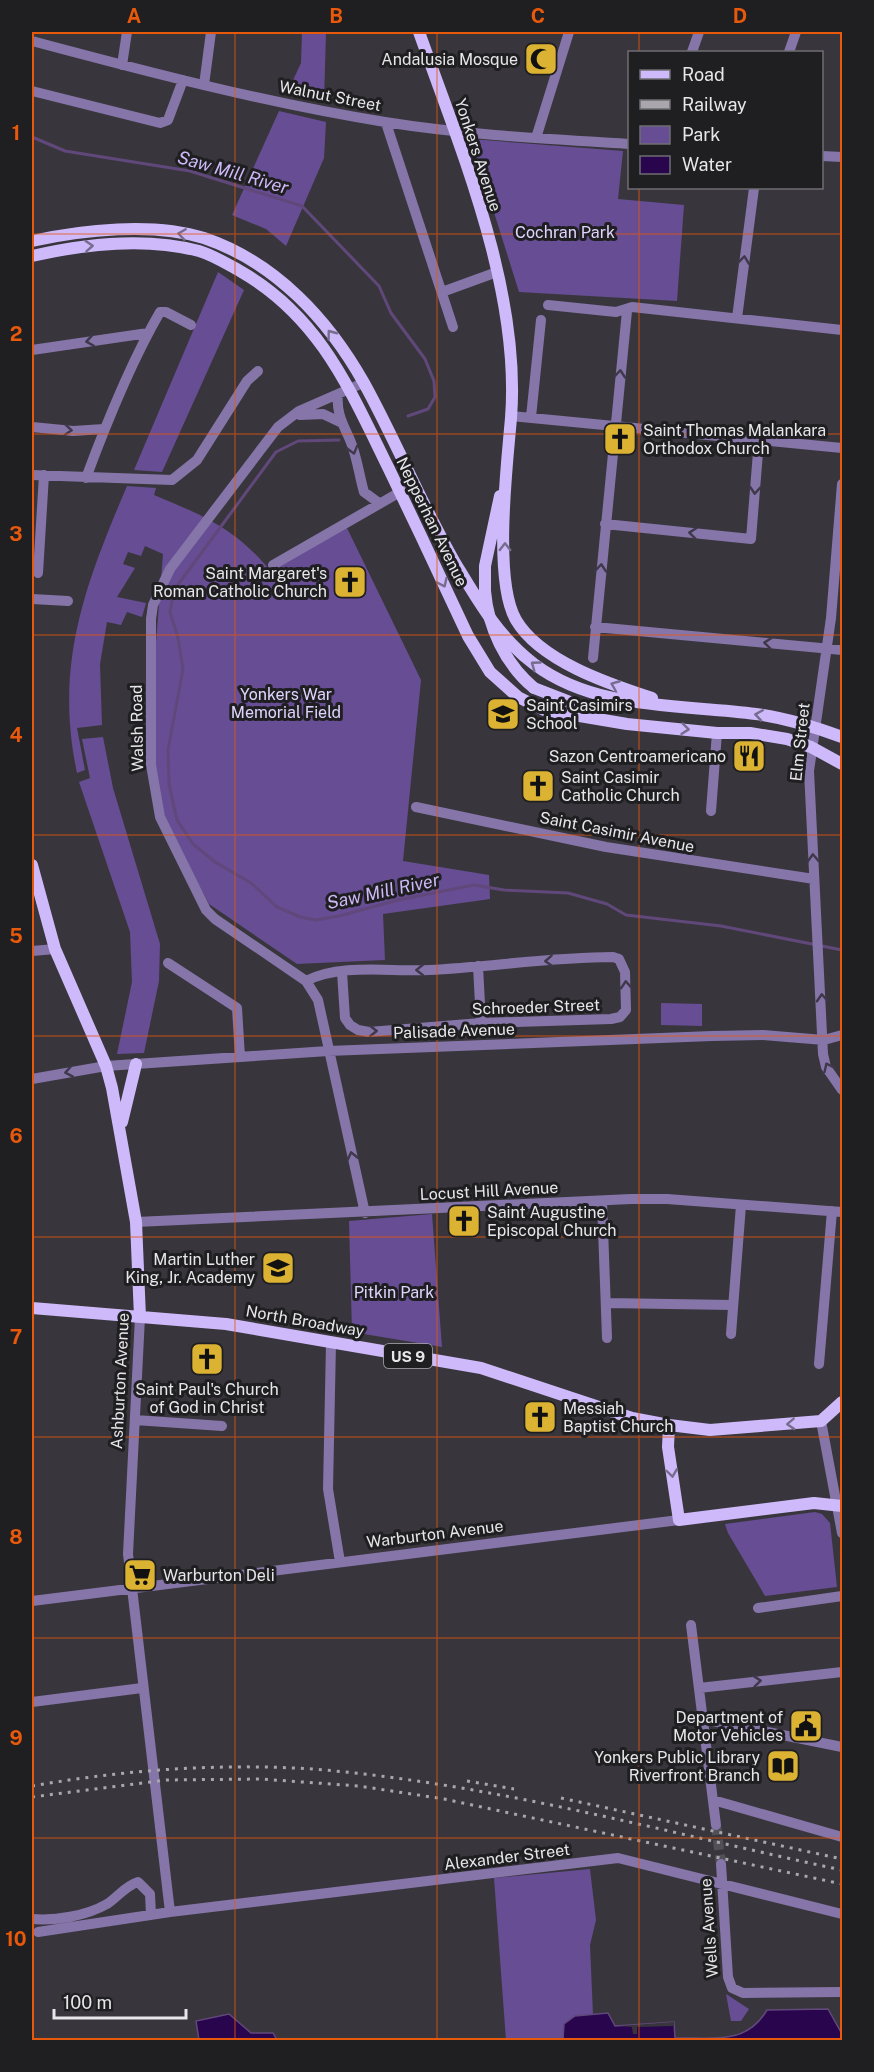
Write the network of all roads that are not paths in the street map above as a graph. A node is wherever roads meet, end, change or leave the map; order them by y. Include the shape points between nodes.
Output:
1 (127, 32) edge
2 (211, 32) edge
3 (419, 32) edge
4 (569, 32) edge
5 (699, 32) edge
6 (796, 32) edge
7 (32, 41) edge
8 (692, 51) edge
9 (789, 51) edge
10 (122, 65) junction
11 (183, 80) junction
12 (204, 85) junction
13 (32, 92) edge
14 (386, 123) junction
15 (454, 130) junction
16 (536, 138) junction
17 (628, 144) edge
18 (823, 156) edge
19 (843, 157) edge
20 (754, 189) edge
21 (32, 241) edge
22 (32, 255) edge
23 (497, 273) junction
24 (442, 292) junction
25 (548, 305) dead end
26 (627, 311) junction
27 (737, 318) junction
28 (541, 320) dead end
29 (191, 325) dead end
30 (453, 327) dead end
31 (843, 330) edge
32 (148, 333) junction
33 (32, 350) edge
34 (258, 371) dead end
35 (363, 382) junction
36 (350, 389) junction
37 (338, 394) junction
38 (511, 416) junction
39 (288, 417) junction
40 (531, 417) junction
41 (340, 422) junction
42 (32, 427) edge
43 (616, 427) junction
44 (104, 429) junction
45 (759, 440) junction
46 (843, 448) edge
47 (506, 468) junction
48 (32, 475) edge
49 (44, 476) junction
50 (86, 478) junction
51 (414, 484) junction
52 (843, 484) edge
53 (364, 492) junction
54 (400, 492) junction
55 (379, 502) junction
56 (359, 514) junction
57 (605, 524) junction
58 (273, 565) dead end
59 (38, 573) dead end
60 (32, 599) edge
61 (68, 601) dead end
62 (595, 627) junction
63 (826, 648) junction
64 (843, 650) edge
65 (593, 658) dead end
66 (670, 704) junction
67 (652, 726) junction
68 (816, 727) junction
69 (717, 733) junction
70 (843, 737) edge
71 (811, 747) junction
72 (843, 764) edge
73 (416, 807) dead end
74 (711, 811) dead end
75 (32, 865) edge
76 (814, 879) junction
77 (55, 949) junction
78 (32, 951) edge
79 (168, 963) dead end
80 (478, 966) junction
81 (342, 972) junction
82 (306, 981) junction
83 (481, 1023) junction
84 (843, 1035) edge
85 (824, 1040) junction
86 (328, 1051) junction
87 (240, 1057) junction
88 (136, 1064) junction
89 (106, 1066) junction
90 (32, 1079) edge
91 (843, 1090) edge
92 (121, 1126) junction
93 (602, 1201) junction
94 (741, 1205) junction
95 (837, 1211) edge
96 (365, 1213) junction
97 (136, 1222) junction
98 (607, 1303) junction
99 (732, 1305) junction
100 (32, 1308) edge
101 (140, 1317) junction
102 (731, 1334) dead end
103 (607, 1338) dead end
104 (331, 1343) junction
105 (819, 1364) dead end
106 (843, 1402) edge
107 (135, 1420) junction
108 (821, 1421) junction
109 (669, 1425) junction
110 (222, 1426) dead end
111 (839, 1505) edge
112 (679, 1520) junction
113 (843, 1533) edge
114 (340, 1562) junction
115 (130, 1588) junction
116 (843, 1596) edge
117 (32, 1601) edge
118 (758, 1608) dead end
119 (691, 1625) dead end
120 (843, 1672) edge
121 (142, 1688) junction
122 (699, 1688) junction
123 (32, 1702) edge
124 (703, 1719) junction
125 (843, 1747) edge
126 (713, 1800) junction
127 (716, 1825) tunnel mouth
128 (843, 1838) edge
129 (721, 1864) tunnel mouth
130 (723, 1882) junction
131 (171, 1912) junction
132 (843, 1914) edge
133 (151, 1915) junction
134 (32, 1919) edge
135 (84, 1920) junction
136 (38, 1932) dead end
137 (843, 1992) edge

1 - 10 street
2 - 12 street
3 - 15 main road, Yonkers Avenue
4 - 16 street
5 - 8 street
6 - 9 street
7 - 10 street, Walnut Street
10 - 11 street, Walnut Street
11 - 12 street, Walnut Street
11 - 13 street via 168,120 160,123
12 - 14 street, Walnut Street
14 - 15 street, Walnut Street
14 - 24 street
15 - 16 street, Walnut Street
15 - 23 main road, Yonkers Avenue
16 - 17 street, Walnut Street
18 - 19 street
27 -> 20 street
35 -> 21 main road, Nepperhan Avenue via 339,343 298,296 280,280 218,244 187,234 126,230
22 -> 36 main road, Nepperhan Avenue via 124,244 200,252 248,276 299,316 320,340
23 - 24 street
23 - 38 main road, Yonkers Avenue via 512,355
24 - 30 street
25 - 26 street
26 - 27 street via 632,307
43 -> 26 street
27 - 31 street
28 - 40 street
29 - 32 street via 160,312
32 -> 33 street
32 - 44 street
34 - 50 street via 247,381 197,460 172,480
35 - 36 street, Walsh Road
35 - 51 main road, Nepperhan Avenue
36 - 37 street, Walsh Road
36 - 54 main road, Nepperhan Avenue
37 - 39 street, Walsh Road
37 - 41 street
38 - 40 street
38 - 47 main road, Yonkers Avenue
39 - 41 street via 323,414
39 - 82 street, Walsh Road via 170,569 153,605 151,756 160,817 206,910
40 - 43 street
41 -> 53 street via 351,441
42 -> 44 street
43 - 45 street
43 - 57 street
44 - 50 street
45 - 46 street
45 -> 57 street via 752,539
66 -> 47 main road, Yonkers Avenue via 597,678 551,654 516,621 504,582
47 - 67 main road, Yonkers Avenue, bridge via 485,566 489,620 496,636 534,688 579,707
48 - 49 street
49 - 50 street
49 - 59 street
51 - 54 street
66 -> 51 main road, Nepperhan Avenue via 590,693 558,680 512,646 477,599
52 - 63 street, Elm Street
53 - 55 street
53 - 56 street
54 - 55 street
54 -> 67 main road, Nepperhan Avenue via 468,636 490,672 519,697 544,710
55 - 56 street
56 - 58 street
62 -> 57 street
60 - 61 street
63 -> 62 street
62 - 65 street
63 - 64 street
63 - 68 street, Elm Street
68 -> 66 main road, Nepperhan Avenue via 757,714
67 -> 69 main road, Nepperhan Avenue
68 - 70 main road, Nepperhan Avenue
68 - 71 street, Elm Street
69 - 71 main road, Nepperhan Avenue via 750,733
69 - 74 street
71 - 72 main road, Nepperhan Avenue
76 -> 71 street, Elm Street
73 - 76 street, Saint Casimir Avenue via 606,847
75 - 77 main road, Ashburton Avenue
85 -> 76 street, Elm Street
77 - 78 street
77 - 89 main road, Ashburton Avenue
79 - 87 street via 237,1008
80 -> 81 street, Schroeder Street
80 - 83 street
83 -> 80 street, Schroeder Street via 610,1019 623,1014 627,1000 623,964 613,957
81 - 82 street, Schroeder Street via 321,974
81 -> 83 street, Schroeder Street via 345,1018 358,1030
82 - 86 street, Walsh Road via 318,1000
84 - 85 street, Palisade Avenue
85 - 86 street, Palisade Avenue via 712,1036
91 -> 85 street via 826,1067
86 - 87 street, Palisade Avenue
96 -> 86 street, Walsh Road
87 - 88 street, Palisade Avenue
88 - 89 street, Palisade Avenue
88 - 92 main road
89 -> 90 street, Palisade Avenue
89 - 92 main road, Ashburton Avenue
92 - 97 main road, Ashburton Avenue
93 - 94 street, Locust Hill Avenue via 667,1199
93 - 96 street, Locust Hill Avenue
93 - 98 street
94 - 95 street, Locust Hill Avenue
94 - 99 street
95 - 105 street
96 - 97 street, Locust Hill Avenue
97 - 101 main road, Ashburton Avenue
98 - 99 street
98 - 103 street
99 - 102 street
100 - 101 main road, North Broadway / US 9
101 - 104 main road, North Broadway / US 9 via 226,1324
101 - 107 street, Ashburton Avenue
104 - 109 main road, North Broadway / US 9 via 481,1368 632,1418
104 - 114 street via 328,1489
106 - 108 main road
107 - 110 street
107 - 115 street, Ashburton Avenue via 128,1537
108 -> 109 main road, North Broadway / US 9 via 710,1430
108 - 111 street
109 -> 112 main road via 668,1447
111 - 112 main road, Warburton Avenue via 814,1503
111 - 113 street
112 - 114 street, Warburton Avenue
114 - 115 street, Warburton Avenue
115 - 117 street, Warburton Avenue
115 - 121 street, Ashburton Avenue
116 - 118 street
119 - 122 street
122 -> 120 street
121 - 123 street
121 - 131 street, Ashburton Avenue
122 - 124 street
124 - 125 street
124 - 126 street
126 - 127 street
126 - 128 street
129 - 130 street, Wells Avenue
130 - 131 street, Alexander Street via 618,1858
130 - 132 street, Alexander Street
130 - 137 street, Wells Avenue via 728,1977 732,1988 743,1993
131 - 133 street, Alexander Street
133 - 135 street, Alexander Street
133 - 135 street via 150,1894 138,1882
134 - 135 street
135 - 136 street

